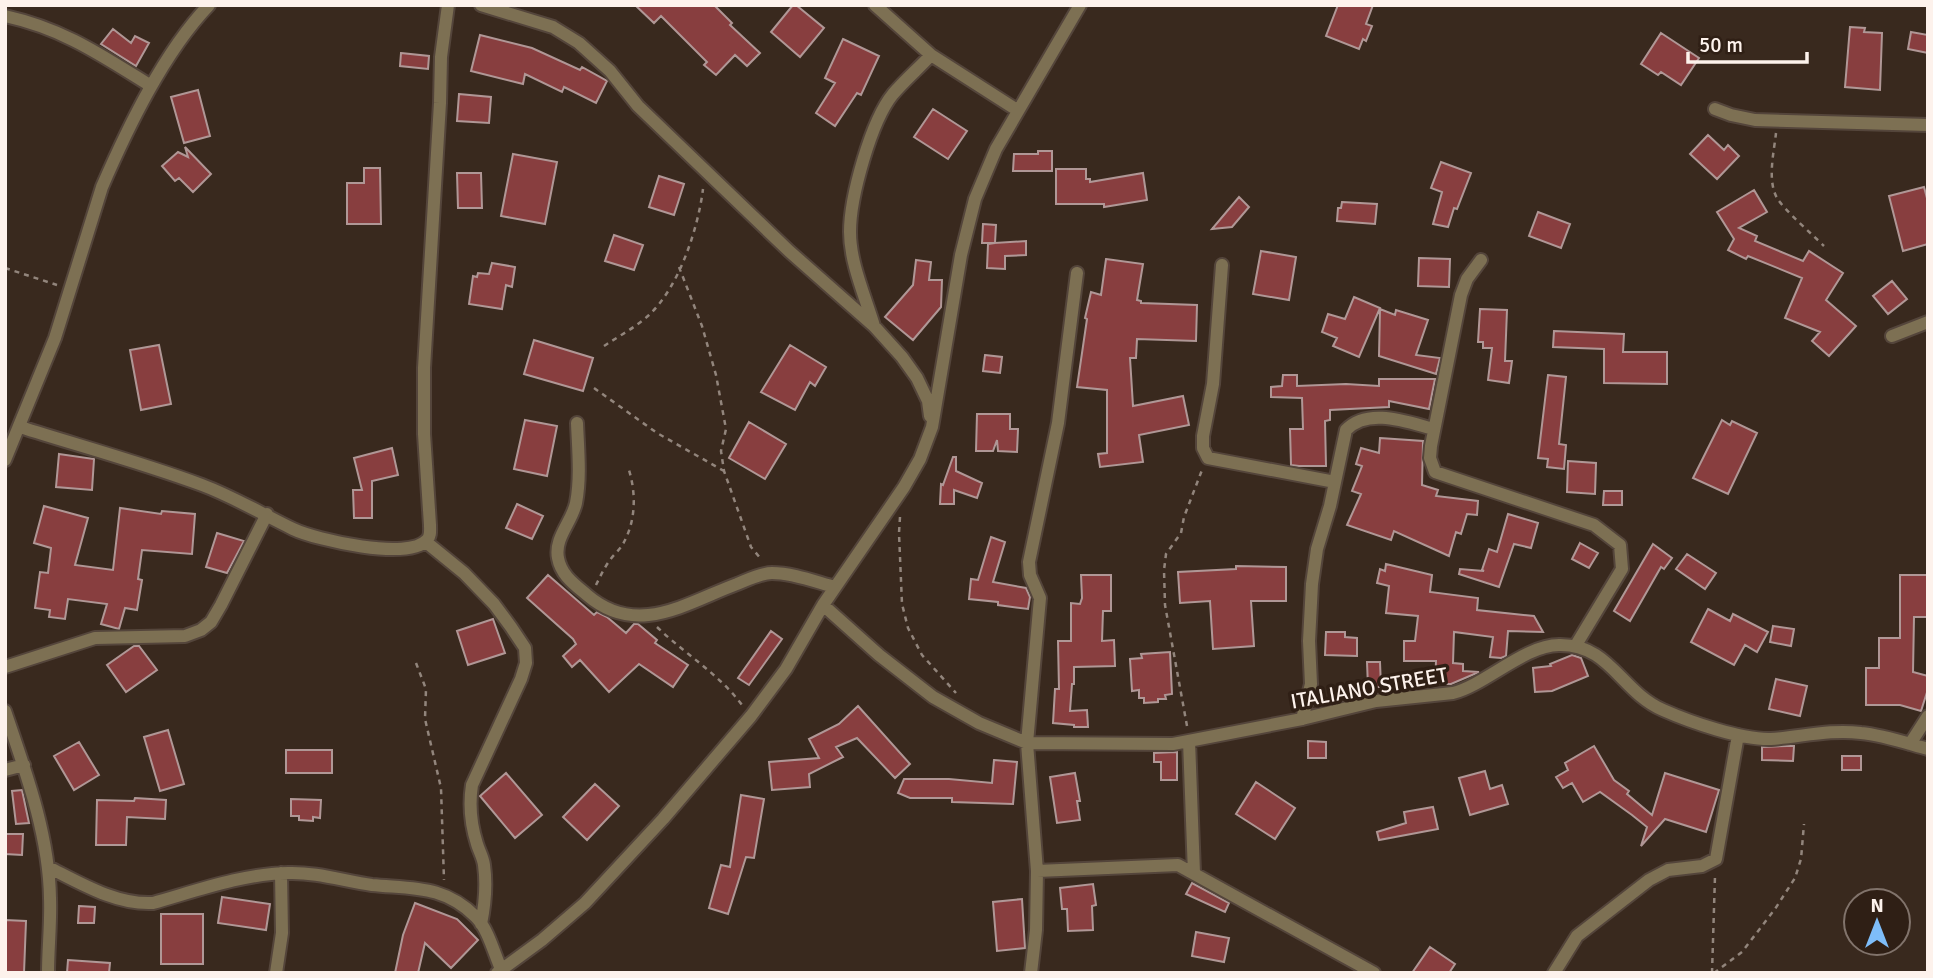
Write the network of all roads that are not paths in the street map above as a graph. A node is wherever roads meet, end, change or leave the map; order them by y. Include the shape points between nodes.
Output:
1 (209, 5) edge
2 (448, 5) edge
3 (481, 5) edge
4 (875, 5) edge
5 (1080, 5) edge
6 (5, 16) edge
7 (931, 55) junction
8 (151, 86) junction
9 (1715, 109) dead end
10 (1017, 110) junction
11 (1928, 125) edge
12 (1481, 260) dead end
13 (1222, 265) dead end
14 (1077, 272) dead end
15 (1928, 322) edge
16 (874, 326) junction
17 (1892, 336) dead end
18 (577, 423) dead end
19 (20, 427) junction
20 (932, 427) junction
21 (1434, 429) junction
22 (5, 460) edge
23 (1335, 482) junction
24 (267, 514) junction
25 (426, 542) junction
26 (835, 587) junction
27 (823, 605) junction
28 (1576, 645) junction
29 (5, 667) edge
30 (5, 710) edge
31 (1928, 716) edge
32 (1302, 719) junction
33 (1738, 735) junction
34 (1189, 741) junction
35 (1027, 743) junction
36 (1910, 744) junction
37 (1928, 748) edge
38 (24, 765) junction
39 (5, 769) edge
40 (48, 867) junction
41 (1037, 872) junction
42 (281, 873) junction
43 (1194, 873) junction
44 (481, 924) junction
45 (499, 971) edge
46 (48, 973) edge
47 (276, 973) edge
48 (1031, 973) edge
49 (1374, 973) edge
50 (1553, 973) edge

1 - 8 street
2 - 25 street via 441,57 424,368 430,525
3 - 16 street via 553,27 579,43 789,251
4 - 7 street
5 - 10 street
6 - 8 street via 78,41
7 - 10 street
7 - 16 street via 892,95 873,127 853,206 852,253
8 - 19 street via 102,187 55,338
9 - 11 street via 1755,120
10 - 20 street via 975,199
12 - 21 street via 1461,295
13 - 23 street via 1213,384 1203,436 1208,458
14 - 35 street via 1058,423 1029,562 1040,598
15 - 17 street
16 - 20 street via 917,378 928,401
18 - 26 street via 578,489 557,557 562,573 597,604 618,613 645,616 673,611 772,573
19 - 22 street
19 - 24 street via 201,485
20 - 26 street via 904,487
21 - 23 street via 1384,418 1354,422 1346,430
21 - 28 street via 1430,458 1436,472 1594,525 1620,545 1622,569
23 - 32 street via 1313,572 1311,684
24 - 25 street via 295,530 339,542 389,549
24 - 29 street via 211,622 201,630 185,636 95,638
25 - 44 street via 479,588 525,648 521,679 472,785 470,800 487,890
26 - 27 street
27 - 35 street, ITALIANO STREET via 933,697
27 - 45 street via 786,669 751,716 663,819 585,903
28 - 32 street, ITALIANO STREET via 1534,652 1465,690 1376,701
28 - 33 street via 1597,653 1637,695 1663,710
30 - 38 street
31 - 36 street
32 - 34 street, ITALIANO STREET
33 - 36 street via 1770,739 1862,733
33 - 50 street via 1716,859 1702,866 1668,870 1649,880 1577,936
34 - 35 street, ITALIANO STREET
34 - 43 street
35 - 41 street
36 - 37 street
38 - 39 street
38 - 40 street
40 - 42 street via 140,904
40 - 46 street
41 - 43 street via 1178,865
41 - 48 street
42 - 44 street via 444,893
42 - 47 street via 282,933
43 - 49 street
44 - 45 street

